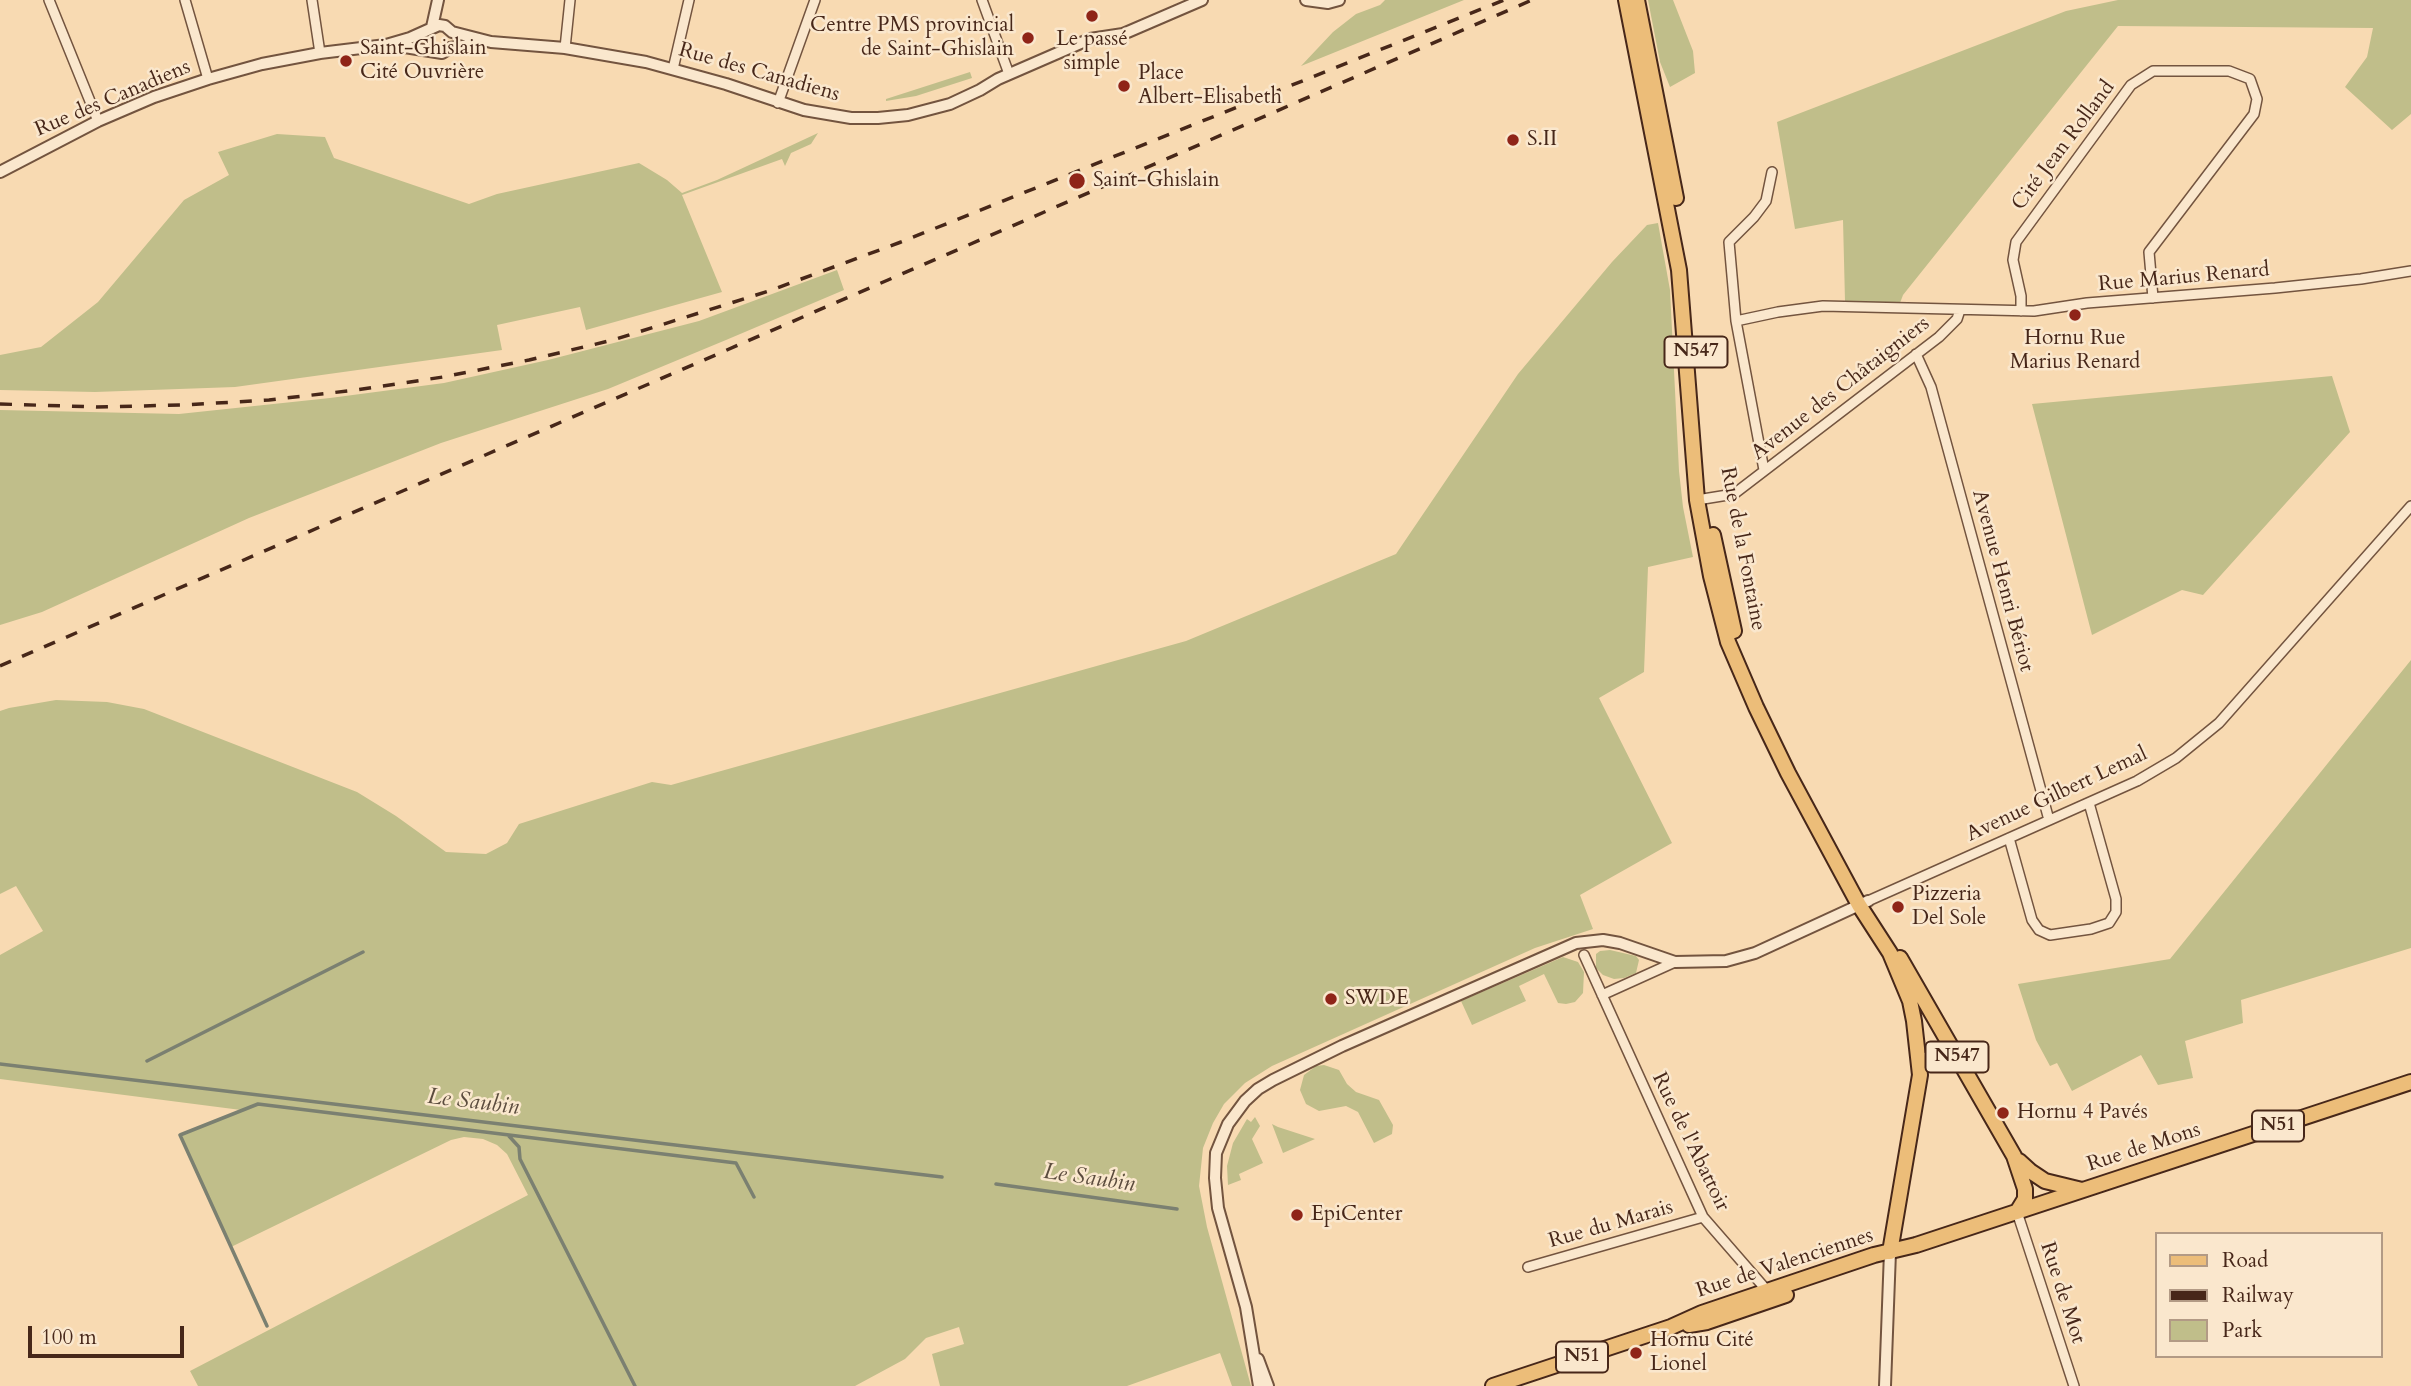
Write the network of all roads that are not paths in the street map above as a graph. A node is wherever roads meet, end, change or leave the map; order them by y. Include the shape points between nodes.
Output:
1 (49, 0) edge
2 (185, 0) edge
3 (312, 0) edge
4 (570, 0) edge
5 (689, 0) edge
6 (815, 0) edge
7 (982, 0) edge
8 (1202, 0) edge
9 (1306, 0) edge
10 (1339, 0) edge
11 (1626, 0) edge
12 (1637, 0) edge
13 (438, 2) edge
14 (430, 29) junction
15 (450, 30) junction
16 (491, 42) junction
17 (386, 45) junction
18 (565, 47) junction
19 (450, 48) junction
20 (432, 50) junction
21 (320, 52) junction
22 (673, 69) junction
23 (1646, 72) junction
24 (1009, 74) junction
25 (208, 79) junction
26 (778, 103) junction
27 (98, 121) junction
28 (0, 172) edge
29 (1772, 172) dead end
30 (2411, 271) edge
31 (2153, 298) junction
32 (1960, 310) junction
33 (2021, 311) junction
34 (1735, 321) junction
35 (1916, 354) junction
36 (1764, 470) junction
37 (1702, 499) junction
38 (2411, 506) edge
39 (2089, 803) junction
40 (2049, 820) junction
41 (2009, 838) junction
42 (1864, 903) junction
43 (1584, 955) dead end
44 (1675, 962) junction
45 (1602, 995) junction
46 (1953, 1052) junction
47 (1920, 1059) junction
48 (2411, 1082) edge
49 (2014, 1156) junction
50 (2083, 1190) junction
51 (2017, 1212) junction
52 (1703, 1217) junction
53 (1890, 1251) junction
54 (1528, 1267) dead end
55 (1766, 1291) junction
56 (1728, 1314) junction
57 (1671, 1327) junction
58 (1253, 1351) junction
59 (1259, 1386) edge
60 (1268, 1386) edge
61 (1493, 1386) edge
62 (1885, 1386) edge
63 (2074, 1386) edge

1 - 27 street
2 - 25 street
3 - 21 street
4 - 18 street
5 - 22 street
6 - 26 street
7 - 24 street
8 - 24 street via 1124,34 1095,37
9 - 10 street via 1328,4
11 - 23 main road, N547
12 - 23 main road, N547
13 - 14 street
13 - 15 street
14 - 15 street, Rue des Canadiens via 440,25
14 - 17 street, Rue des Canadiens
14 - 20 street via 426,40
15 - 16 street, Rue des Canadiens
15 - 19 street via 454,40
16 - 18 street, Rue des Canadiens
16 - 19 street, Rue des Canadiens
17 - 20 street, Rue des Canadiens
17 - 21 street, Rue des Canadiens
18 - 22 street, Rue des Canadiens
19 - 20 street, Rue des Canadiens via 442,53
21 - 25 street, Rue des Canadiens
22 - 26 street, Rue des Canadiens
23 - 37 main road, Rue de la Fontaine / N547 via 1690,293
24 - 26 street, Rue des Canadiens via 950,104 894,117 850,118
25 - 27 street, Rue des Canadiens
27 - 28 street, Rue des Canadiens
29 - 34 street via 1766,201 1729,242
30 - 31 street, Rue Marius Renard
31 - 33 street, Rue Marius Renard
31 - 33 street, Cité Jean Rolland via 2149,252 2254,114 2257,99 2250,79 2229,71 2153,71 2132,85 2016,242 2013,260
32 - 33 street, Rue Marius Renard
32 - 34 street, Rue Marius Renard via 1823,306
32 - 35 street, Avenue des Châtaigniers via 1951,326
34 - 36 street
35 - 36 street, Avenue des Châtaigniers
35 - 40 street, Avenue Henri Bériot via 1931,387
36 - 37 street, Avenue des Châtaigniers via 1734,494
37 - 42 main road, Rue de la Fontaine / N547 via 1732,624 1752,681
38 - 39 street, Avenue Gilbert Lemal via 2219,723 2176,758
39 - 40 street, Avenue Gilbert Lemal
39 - 41 street via 2116,899 2116,912 2109,923 2050,935 2039,930 2032,920
40 - 41 street, Avenue Gilbert Lemal
41 - 42 street, Avenue Gilbert Lemal
42 - 44 street via 1755,953 1709,963
42 - 46 main road, Rue de la Fontaine / N547
42 - 47 main road, Rue de la Fontaine / N547 via 1910,1001
43 - 45 street, Rue de l'Abattoir
44 - 45 street
44 - 58 street via 1620,943 1576,943 1330,1052 1273,1080 1245,1101 1219,1143 1215,1186
45 - 52 street, Rue de l'Abattoir
46 - 47 street
46 - 49 main road, N547
47 - 53 main road, Rue de la Fontaine / N547
48 - 50 main road, Rue de Mons / N51
49 - 50 main road via 2045,1181
49 - 51 main road via 2025,1189
50 - 51 main road, Rue de Mons / N51
51 - 53 main road, Rue de Mons / N51
51 - 63 street, Rue de Mot
52 - 54 street, Rue du Marais
52 - 55 street, Rue de l'Abattoir
53 - 55 main road, Rue de Valenciennes / N51
53 - 56 main road, Rue de Valenciennes / N51 via 1875,1265
53 - 62 street
55 - 56 street
55 - 57 main road, Rue de Valenciennes / N51
56 - 57 main road, Rue de Valenciennes / N51
57 - 61 main road, Rue de Valenciennes / N51
58 - 59 street
58 - 60 street

